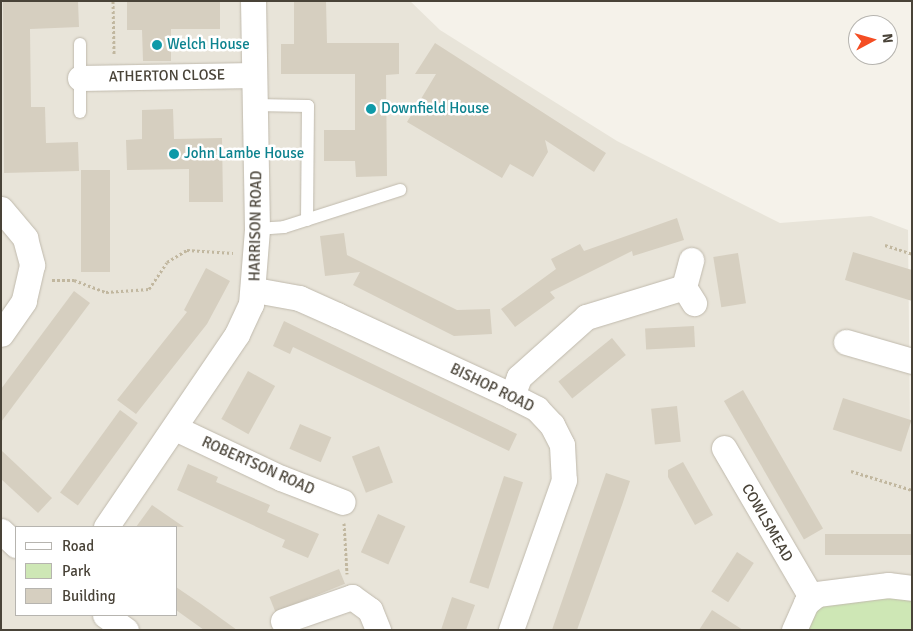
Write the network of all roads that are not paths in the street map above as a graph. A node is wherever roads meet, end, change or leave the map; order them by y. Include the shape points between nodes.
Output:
1 (254, 1) edge
2 (80, 44) dead end
3 (254, 75) junction
4 (80, 78) junction
5 (255, 105) junction
6 (80, 112) dead end
7 (400, 190) dead end
8 (1, 209) edge
9 (307, 220) junction
10 (258, 229) junction
11 (691, 260) dead end
12 (255, 290) junction
13 (1, 334) edge
14 (846, 342) dead end
15 (912, 361) edge
16 (512, 396) junction
17 (175, 428) junction
18 (724, 448) dead end
19 (343, 502) road end
20 (107, 526) edge
21 (1, 531) edge
22 (15, 544) edge
23 (912, 588) edge
24 (811, 597) junction
25 (106, 616) edge
26 (283, 621) dead end
27 (126, 630) edge
28 (378, 630) edge
29 (512, 630) edge
30 (794, 630) edge

1 - 3 street, HARRISON ROAD
2 - 4 lane
3 - 4 street, ATHERTON CLOSE
3 - 5 street, HARRISON ROAD
4 - 6 lane
5 - 9 lane via 308,106
5 - 10 street, HARRISON ROAD
7 - 9 lane
8 - 13 street via 25,238 31,279 24,301
9 - 10 lane
10 - 12 street, HARRISON ROAD
11 - 16 street via 689,295 586,317 519,377
12 - 16 street, BISHOP ROAD via 298,298
12 - 17 street, HARRISON ROAD via 237,334
14 - 15 street
16 - 29 street, BISHOP ROAD via 537,408 552,425 562,445 566,468
17 - 19 street, ROBERTSON ROAD via 281,478
17 - 20 street, HARRISON ROAD
18 - 24 street, COWLSMEAD
21 - 22 street
23 - 24 street via 888,585 823,592
24 - 30 street
25 - 27 street
26 - 28 street via 352,597 370,610

